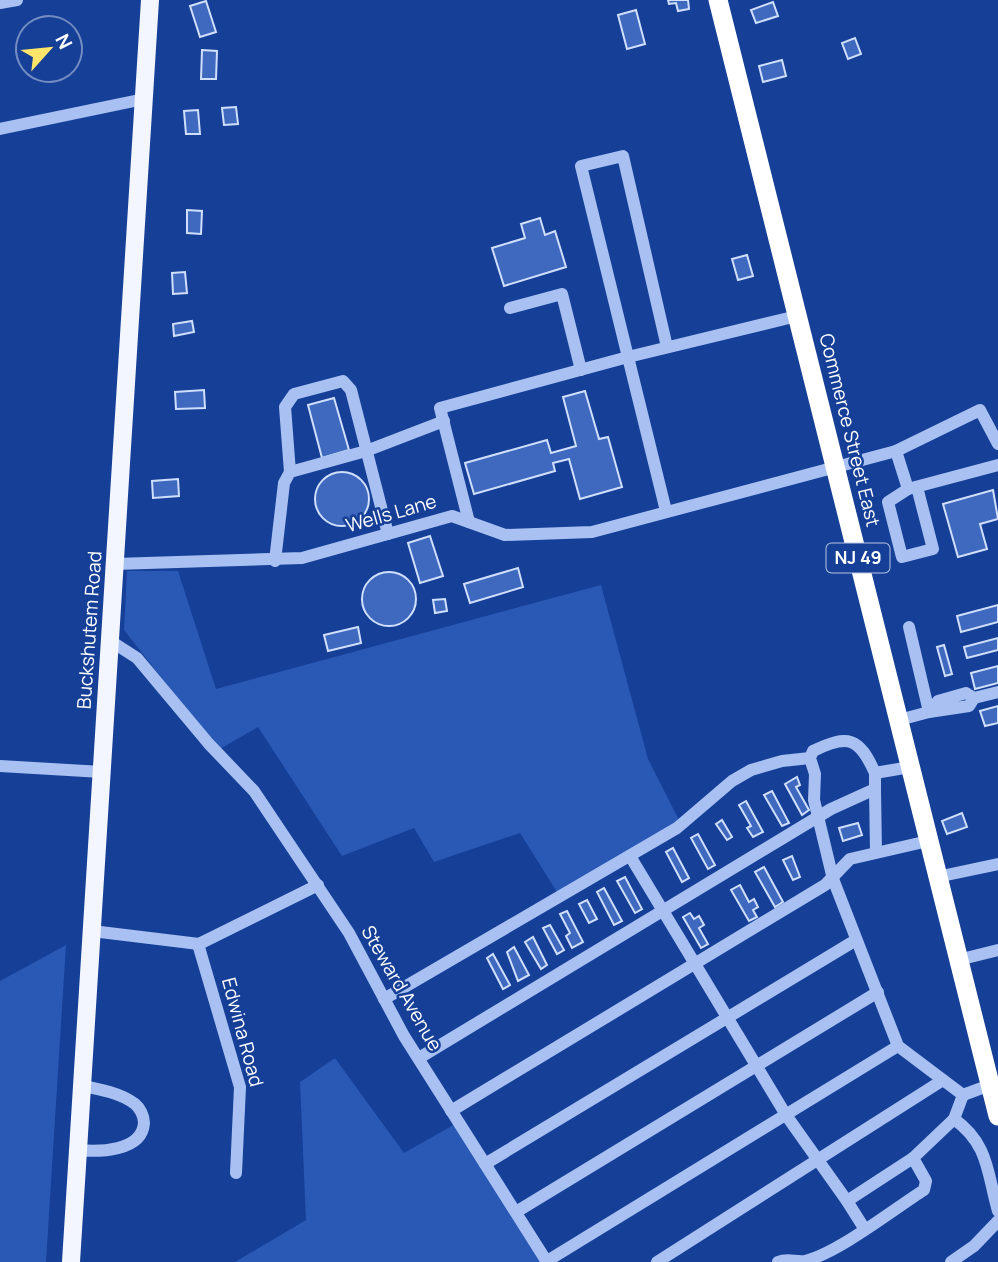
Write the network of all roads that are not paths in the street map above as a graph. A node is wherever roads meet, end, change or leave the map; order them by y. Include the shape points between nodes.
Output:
1 (17, 0) edge
2 (150, 0) edge
3 (718, 0) edge
4 (0, 3) edge
5 (144, 99) junction
6 (0, 129) edge
7 (510, 307) dead end
8 (797, 316) junction
9 (667, 347) junction
10 (628, 357) junction
11 (580, 370) junction
12 (444, 421) junction
13 (998, 444) edge
14 (366, 451) junction
15 (896, 451) junction
16 (998, 465) edge
17 (836, 467) junction
18 (290, 472) junction
19 (913, 488) junction
20 (666, 511) junction
21 (469, 522) junction
22 (388, 534) junction
23 (275, 561) junction
24 (115, 564) junction
25 (909, 627) dead end
26 (109, 640) junction
27 (998, 692) edge
28 (929, 712) junction
29 (899, 720) junction
30 (810, 758) junction
31 (0, 766) edge
32 (910, 767) junction
33 (102, 772) junction
34 (875, 773) junction
35 (875, 789) junction
36 (819, 817) junction
37 (928, 841) junction
38 (876, 852) junction
39 (630, 856) junction
40 (998, 864) edge
41 (937, 877) junction
42 (833, 878) junction
43 (318, 885) junction
44 (663, 912) junction
45 (92, 931) junction
46 (856, 940) junction
47 (198, 944) junction
48 (998, 950) edge
49 (958, 960) junction
50 (694, 965) junction
51 (878, 992) junction
52 (384, 999) junction
53 (727, 1018) junction
54 (898, 1046) junction
55 (419, 1058) junction
56 (758, 1067) junction
57 (943, 1080) junction
58 (990, 1085) junction
59 (82, 1086) junction
60 (963, 1095) junction
61 (451, 1111) junction
62 (786, 1115) junction
63 (998, 1116) edge
64 (954, 1119) junction
65 (78, 1150) junction
66 (913, 1158) junction
67 (816, 1161) junction
68 (485, 1164) junction
69 (236, 1172) dead end
70 (847, 1201) junction
71 (998, 1211) edge
72 (516, 1212) junction
73 (998, 1221) edge
74 (864, 1228) junction
75 (993, 1235) edge
76 (959, 1259) edge
77 (71, 1262) edge
78 (547, 1262) edge
79 (657, 1262) edge
80 (778, 1262) edge
81 (804, 1262) edge

1 - 4 street
2 - 5 main road, Buckshutem Road
3 - 8 highway, Commerce Street East / NJ 49
5 - 6 street
5 - 24 main road, Buckshutem Road
7 - 11 street via 562,294
8 - 9 street
8 - 17 highway, Commerce Street East / NJ 49
9 - 10 street
9 - 10 street via 623,156 581,166
10 - 11 street
10 - 20 street
11 - 12 street via 440,408
12 - 14 street
12 - 21 street
13 - 15 street, Wells Lane via 980,410
14 - 18 street
14 - 18 street via 351,390 342,381 318,387 294,394 285,407
14 - 22 street
15 - 17 street, Wells Lane
15 - 19 street
16 - 19 street
17 - 20 street, Wells Lane
17 - 29 highway, Commerce Street East / NJ 49
18 - 23 street via 284,483
19 - 19 street via 888,502 902,557 933,549
20 - 21 street, Wells Lane via 592,532 505,535
21 - 22 street, Wells Lane via 452,516
22 - 23 street, Wells Lane
23 - 24 street, Wells Lane
24 - 26 main road, Buckshutem Road
25 - 28 street
26 - 33 main road, Buckshutem Road
26 - 43 street, Steward Avenue via 137,658 254,791
27 - 28 street via 938,701
28 - 29 street
29 - 32 highway, Commerce Street East / NJ 49
30 - 34 street via 813,751 847,740 857,743
30 - 36 street
30 - 39 street via 751,770 677,828
31 - 33 street
32 - 34 street
32 - 37 highway, Commerce Street East / NJ 49
33 - 45 main road, Buckshutem Road
34 - 35 street
35 - 36 street
35 - 38 street
36 - 42 street
36 - 44 street
37 - 38 street
37 - 41 highway, Commerce Street East / NJ 49
38 - 42 street via 850,859
39 - 44 street
39 - 52 street
40 - 41 street
41 - 49 highway, Commerce Street East / NJ 49
42 - 46 street
42 - 50 street
43 - 47 street
43 - 52 street, Steward Avenue
44 - 50 street
44 - 55 street
45 - 47 street
45 - 59 main road, Buckshutem Road
46 - 51 street
46 - 53 street
47 - 69 street, Edwina Road via 240,1087
48 - 49 street
49 - 58 highway, Commerce Street East / NJ 49
50 - 53 street
50 - 61 street
51 - 54 street
51 - 56 street
52 - 55 street, Steward Avenue
53 - 56 street
53 - 68 street
54 - 57 street
54 - 62 street
55 - 61 street, Steward Avenue
56 - 62 street
56 - 72 street
57 - 60 street
57 - 67 street
58 - 60 street
58 - 63 highway, Commerce Street East / NJ 49
59 - 65 main road, Buckshutem Road
59 - 65 street via 132,1102 144,1123 139,1135 126,1144 103,1151
60 - 64 street
61 - 68 street, Steward Avenue
62 - 67 street
62 - 78 street
64 - 66 street
64 - 71 street via 979,1142
65 - 77 main road, Buckshutem Road
66 - 70 street
66 - 74 street via 926,1181 924,1190
67 - 70 street
67 - 79 street
68 - 72 street, Steward Avenue
70 - 74 street
72 - 78 street, Steward Avenue
73 - 75 street
74 - 81 street
75 - 76 street
80 - 81 street

